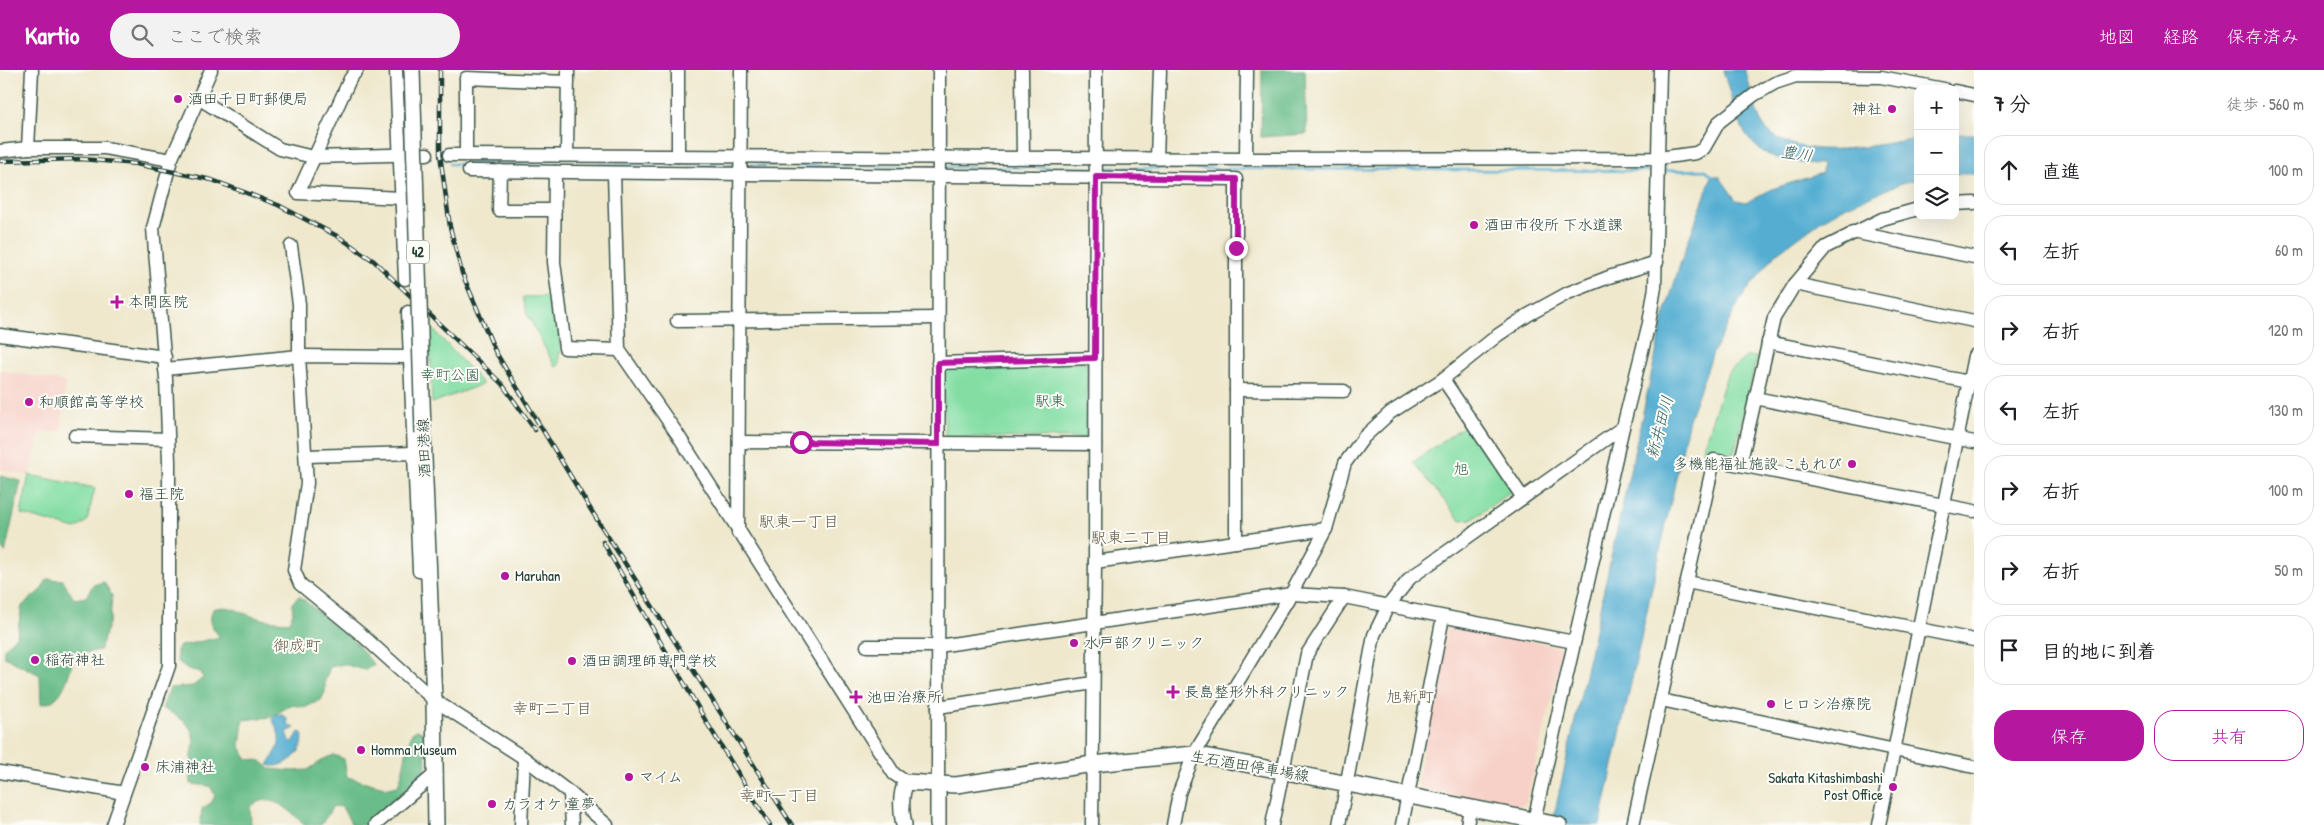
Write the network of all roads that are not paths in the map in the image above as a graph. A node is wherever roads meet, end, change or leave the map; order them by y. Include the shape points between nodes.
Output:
1 (32, 70) edge
2 (210, 70) edge
3 (357, 70) edge
4 (396, 70) edge
5 (412, 70) edge
6 (678, 70) edge
7 (741, 70) edge
8 (940, 70) edge
9 (1022, 70) edge
10 (1096, 70) edge
11 (1160, 70) edge
12 (1247, 70) edge
13 (1660, 70) edge
14 (466, 74) edge
15 (568, 76) edge
16 (1923, 85) edge
17 (1959, 92) edge
18 (1974, 95) edge
19 (198, 98) junction
20 (28, 148) junction
21 (0, 151) edge
22 (427, 154) dead end
23 (399, 155) junction
24 (449, 155) dead end
25 (466, 155) junction
26 (524, 155) junction
27 (567, 155) junction
28 (678, 156) junction
29 (741, 156) junction
30 (313, 157) junction
31 (938, 157) junction
32 (1022, 157) junction
33 (1096, 158) junction
34 (1157, 158) junction
35 (1660, 158) junction
36 (1246, 159) junction
37 (171, 160) junction
38 (469, 171) dead end
39 (500, 171) junction
40 (523, 172) junction
41 (555, 172) junction
42 (614, 173) junction
43 (740, 174) junction
44 (938, 176) junction
45 (1096, 177) junction
46 (401, 198) junction
47 (1974, 203) edge
48 (1959, 204) edge
49 (555, 210) junction
50 (1914, 210) edge
51 (1853, 232) junction
52 (291, 246) dead end
53 (1974, 257) edge
54 (1657, 262) junction
55 (405, 279) dead end
56 (1795, 284) junction
57 (408, 312) dead end
58 (938, 318) junction
59 (740, 320) junction
60 (677, 321) dead end
61 (1974, 321) edge
62 (0, 335) edge
63 (1768, 342) junction
64 (619, 350) junction
65 (299, 356) junction
66 (1974, 356) edge
67 (408, 357) junction
68 (1095, 358) junction
69 (165, 363) junction
70 (938, 363) junction
71 (1443, 379) junction
72 (1971, 382) edge
73 (1236, 390) junction
74 (1344, 390) dead end
75 (1755, 398) junction
76 (1623, 427) junction
77 (75, 436) dead end
78 (168, 439) junction
79 (1957, 439) junction
80 (739, 442) junction
81 (1974, 442) edge
82 (938, 444) junction
83 (1095, 444) junction
84 (415, 453) junction
85 (306, 456) junction
86 (1740, 465) junction
87 (1523, 498) junction
88 (1944, 505) junction
89 (1974, 511) edge
90 (1326, 529) junction
91 (738, 533) junction
92 (1236, 542) junction
93 (1095, 562) junction
94 (429, 572) junction
95 (1687, 582) junction
96 (1291, 594) junction
97 (1344, 598) junction
98 (1388, 606) junction
99 (1443, 617) junction
100 (1094, 623) junction
101 (1918, 630) junction
102 (1974, 640) edge
103 (1574, 642) junction
104 (867, 646) dead end
105 (938, 646) junction
106 (1094, 683) junction
107 (434, 700) junction
108 (1661, 700) junction
109 (938, 707) junction
110 (1894, 751) junction
111 (1194, 754) junction
112 (524, 758) junction
113 (1093, 764) junction
114 (1974, 766) edge
115 (1282, 771) junction
116 (0, 772) edge
117 (435, 774) junction
118 (906, 782) junction
119 (938, 784) junction
120 (1348, 784) junction
121 (124, 793) junction
122 (570, 793) junction
123 (1408, 795) junction
124 (1470, 809) junction
125 (1537, 823) edge
126 (115, 824) edge
127 (375, 825) edge
128 (436, 825) edge
129 (521, 825) edge
130 (572, 825) edge
131 (607, 825) edge
132 (904, 825) edge
133 (938, 825) edge
134 (1092, 825) edge
135 (1173, 825) edge
136 (1272, 825) edge
137 (1339, 825) edge
138 (1402, 825) edge
139 (1467, 825) edge
140 (1559, 825) edge
141 (1633, 825) edge
142 (1879, 825) edge

1 - 20 street
2 - 19 street
3 - 30 street
4 - 23 street
5 - 94 main road, 酒田港線 / 42, bridge
6 - 28 street
7 - 29 street
8 - 31 street
9 - 32 street
10 - 33 street
11 - 34 street
12 - 36 street
13 - 35 street
14 - 15 street
14 - 25 street
15 - 27 street
16 - 35 street via 1881,77 1796,76 1754,95 1719,122 1704,148 1696,153
17 - 18 street
19 - 30 street via 280,149
19 - 37 street
20 - 21 street
20 - 37 street via 105,148
22 - 23 street
23 - 30 street
23 - 46 street
24 - 25 street
25 - 26 street
26 - 27 street
26 - 40 street
27 - 28 street
28 - 29 street
29 - 31 street
29 - 43 street
30 - 46 street via 298,193
31 - 32 street
31 - 44 street
32 - 33 street
33 - 34 street
33 - 45 street
34 - 36 street
35 - 36 street
35 - 54 street
37 - 69 street via 153,228
38 - 39 street
39 - 40 street
39 - 49 street via 499,210
40 - 41 street
41 - 42 street
41 - 49 street
42 - 43 street
42 - 64 street
43 - 44 street
43 - 59 street
44 - 45 street
44 - 58 street
45 - 68 street
45 - 73 street via 1236,179
46 - 55 street
47 - 48 street
49 - 64 street via 554,262 565,348
50 - 51 street
51 - 53 street
51 - 56 street via 1826,247
52 - 65 street via 299,304
54 - 71 street via 1609,277 1528,315
54 - 76 street via 1649,323
56 - 61 street
56 - 63 street via 1774,318
57 - 67 street
58 - 59 street
58 - 70 street
59 - 60 street
59 - 80 street
62 - 69 street
63 - 72 street
63 - 75 street
64 - 91 street via 678,435
65 - 67 street
65 - 69 street
65 - 85 street
66 - 72 street
67 - 84 street
68 - 70 street
68 - 83 street
69 - 78 street
70 - 82 street
71 - 87 street
71 - 90 street via 1390,413 1364,436 1345,463
72 - 79 street
73 - 74 street
73 - 92 street
75 - 79 street
75 - 86 street
76 - 87 street
76 - 103 street
77 - 78 street
78 - 121 street via 169,666
79 - 81 street
79 - 88 street
80 - 82 street
80 - 91 street
82 - 83 street
82 - 105 street
83 - 93 street
84 - 85 street
84 - 94 street via 419,571
85 - 107 street via 308,483 294,570 300,584
86 - 88 street
86 - 95 street via 1714,460
87 - 98 street via 1410,578
88 - 89 street
88 - 101 street
90 - 92 street
90 - 96 street
91 - 118 street via 894,774
92 - 93 street
93 - 100 street
94 - 107 main road, 酒田港線 / 42
95 - 101 street
95 - 108 street
96 - 97 street
96 - 100 street
96 - 111 street
97 - 98 street
97 - 115 street via 1307,654
98 - 99 street
98 - 120 street via 1374,635
99 - 103 street
99 - 123 street
100 - 105 street
100 - 106 street
101 - 102 street
101 - 110 street
103 - 125 street
104 - 105 street
105 - 109 street
106 - 109 street
106 - 113 street
107 - 112 street
107 - 117 main road, 酒田港線 / 42
108 - 110 street
108 - 141 street
109 - 119 street
110 - 114 street
110 - 142 street
111 - 113 main road, 生石酒田停車場線
111 - 115 main road, 生石酒田停車場線
111 - 135 street via 1179,793
112 - 122 street
112 - 129 street
113 - 119 main road, 生石酒田停車場線 via 956,785
113 - 134 street
115 - 120 main road, 生石酒田停車場線
115 - 136 street
116 - 121 street
117 - 127 street
117 - 128 main road, 酒田港線 / 42
118 - 119 main road, 生石酒田停車場線
118 - 132 main road via 902,790
119 - 133 main road
120 - 123 main road, 生石酒田停車場線
120 - 137 street
121 - 126 street
122 - 130 street
122 - 131 street
123 - 124 main road, 生石酒田停車場線
123 - 138 street
124 - 125 main road, 生石酒田停車場線
124 - 139 street
125 - 140 main road, 生石酒田停車場線

